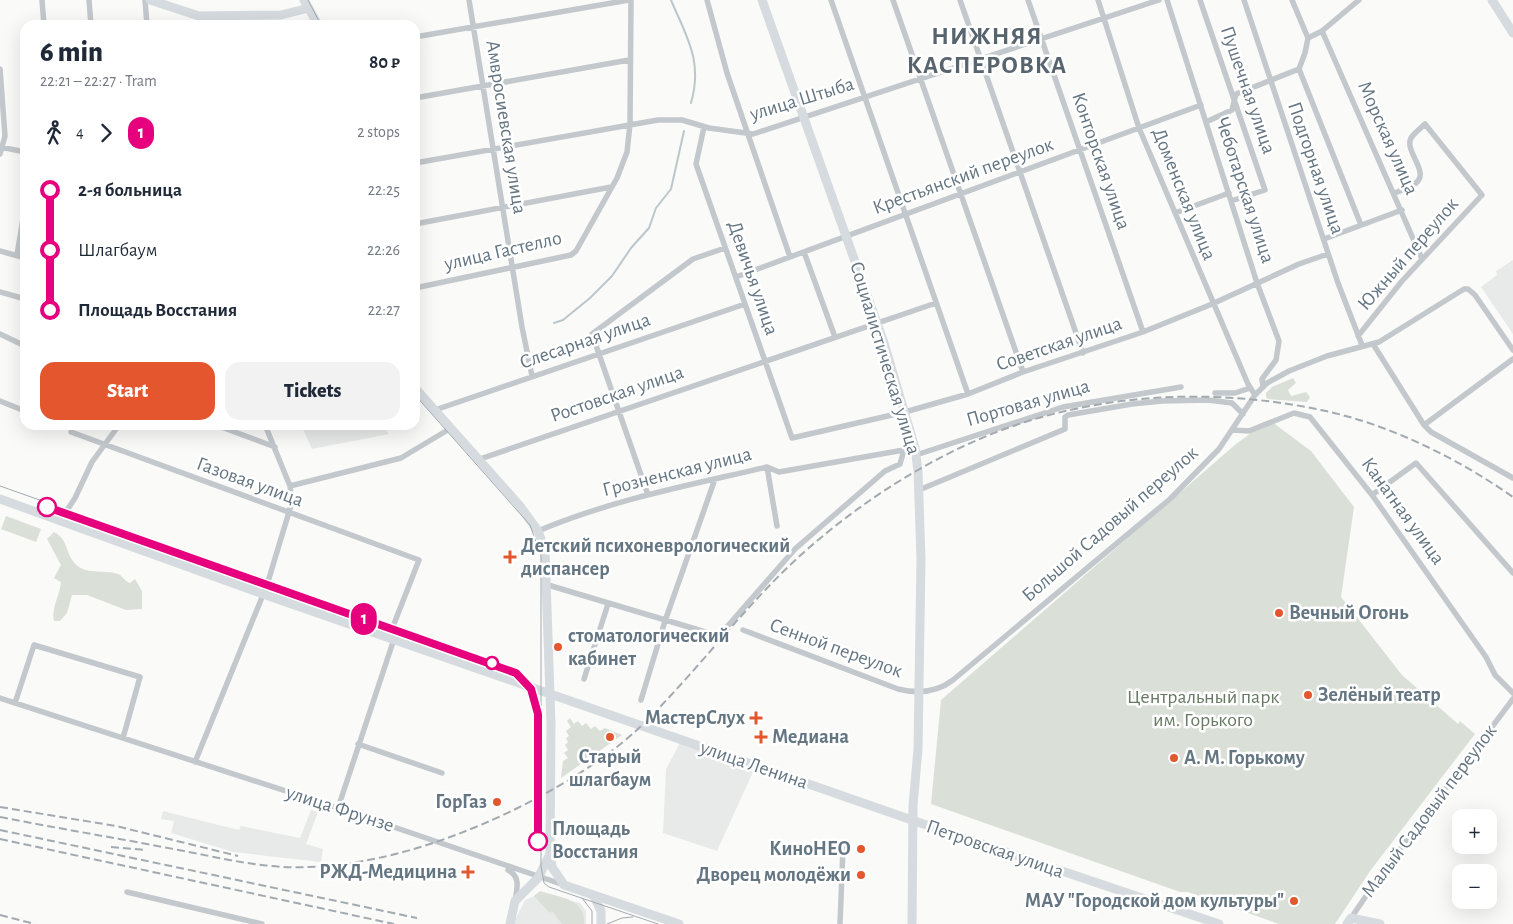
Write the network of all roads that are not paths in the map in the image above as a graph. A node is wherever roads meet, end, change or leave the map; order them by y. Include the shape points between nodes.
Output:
1 (42, 0) edge
2 (89, 0) edge
3 (145, 0) edge
4 (150, 0) edge
5 (304, 0) edge
6 (469, 0) edge
7 (630, 0) edge
8 (707, 0) edge
9 (762, 0) edge
10 (831, 0) edge
11 (893, 0) edge
12 (960, 0) edge
13 (1028, 0) edge
14 (1098, 0) edge
15 (1159, 0) edge
16 (1167, 0) edge
17 (1200, 0) edge
18 (1244, 0) edge
19 (1292, 0) edge
20 (1359, 0) edge
21 (1492, 0) edge
22 (309, 8) junction
23 (1104, 18) junction
24 (44, 20) edge
25 (91, 20) edge
26 (147, 20) edge
27 (199, 20) edge
28 (315, 20) edge
29 (473, 25) junction
30 (1322, 32) junction
31 (1513, 33) edge
32 (420, 35) edge
33 (1308, 38) junction
34 (1041, 39) junction
35 (981, 59) junction
36 (630, 60) junction
37 (0, 69) edge
38 (1299, 69) junction
39 (921, 78) junction
40 (1269, 81) junction
41 (483, 85) junction
42 (420, 97) edge
43 (864, 97) junction
44 (1, 100) edge
45 (1234, 101) junction
46 (1201, 105) junction
47 (804, 116) junction
48 (1206, 122) junction
49 (630, 124) junction
50 (704, 127) junction
51 (1139, 128) junction
52 (748, 134) junction
53 (493, 149) junction
54 (1, 150) edge
55 (1080, 150) junction
56 (20, 152) edge
57 (420, 162) edge
58 (1020, 172) junction
59 (611, 187) junction
60 (1229, 193) junction
61 (1394, 193) junction
62 (961, 194) junction
63 (1231, 201) junction
64 (502, 207) junction
65 (1402, 210) junction
66 (1175, 213) junction
67 (905, 214) junction
68 (420, 223) edge
69 (1361, 225) junction
70 (846, 236) junction
71 (20, 237) edge
72 (1324, 238) junction
73 (726, 248) junction
74 (0, 251) edge
75 (804, 252) junction
76 (1328, 254) junction
77 (17, 255) junction
78 (20, 256) edge
79 (790, 256) junction
80 (1422, 259) junction
81 (512, 267) junction
82 (736, 277) junction
83 (1257, 283) junction
84 (420, 287) edge
85 (0, 292) edge
86 (20, 298) edge
87 (936, 303) junction
88 (745, 304) junction
89 (1212, 304) junction
90 (876, 323) junction
91 (1143, 332) junction
92 (0, 334) edge
93 (1358, 336) junction
94 (835, 337) junction
95 (20, 344) edge
96 (1373, 344) junction
97 (1362, 345) junction
98 (1513, 350) edge
99 (1082, 353) junction
100 (598, 354) junction
101 (1513, 359) edge
102 (765, 360) junction
103 (1023, 372) junction
104 (532, 376) junction
105 (1263, 386) junction
106 (1181, 387) dead end
107 (1250, 388) junction
108 (420, 394) edge
109 (968, 394) junction
110 (1215, 394) dead end
111 (1255, 395) junction
112 (0, 401) edge
113 (20, 409) edge
114 (435, 410) junction
115 (618, 410) junction
116 (905, 412) junction
117 (1243, 414) junction
118 (1424, 425) junction
119 (451, 428) junction
120 (115, 430) edge
121 (229, 430) edge
122 (267, 430) edge
123 (1233, 430) junction
124 (71, 432) dead end
125 (792, 438) joint
126 (103, 446) junction
127 (275, 447) junction
128 (904, 450) junction
129 (916, 452) junction
130 (480, 459) junction
131 (767, 467) junction
132 (1512, 476) edge
133 (716, 479) junction
134 (290, 486) junction
135 (919, 490) junction
136 (648, 495) junction
137 (1372, 495) junction
138 (0, 499) edge
139 (289, 514) junction
140 (60, 521) junction
141 (776, 526) dead end
142 (538, 532) junction
143 (1513, 573) edge
144 (548, 586) junction
145 (263, 594) junction
146 (608, 604) junction
147 (666, 621) junction
148 (743, 630) dead end
149 (390, 638) junction
150 (584, 679) dead end
151 (549, 692) junction
152 (919, 692) junction
153 (1513, 693) edge
154 (0, 698) edge
155 (1513, 699) edge
156 (642, 700) dead end
157 (15, 702) junction
158 (123, 738) junction
159 (358, 744) junction
160 (195, 762) junction
161 (442, 773) dead end
162 (338, 808) junction
163 (914, 821) junction
164 (842, 848) dead end
165 (550, 854) junction
166 (500, 864) junction
167 (552, 867) junction
168 (538, 878) junction
169 (564, 885) junction
170 (127, 892) dead end
171 (594, 896) junction
172 (515, 901) junction
173 (1201, 921) edge
174 (1349, 921) edge
175 (262, 924) edge
176 (510, 924) edge
177 (601, 924) edge
178 (678, 924) edge
179 (840, 924) edge
180 (912, 924) edge
181 (1218, 924) edge
182 (1380, 924) edge

1 - 24 street
2 - 25 street
3 - 26 street
4 - 27 main road
5 - 22 main road
6 - 29 street, Амвросиевская улица
7 - 29 street
7 - 36 street, улица Гастелло
8 - 52 street via 717,42
9 - 47 main road, Социалистическая улица
10 - 43 street
11 - 39 street
12 - 35 street
13 - 34 street, Конторская улица
14 - 23 street, Доменская улица
15 - 23 street, улица Штыба
16 - 46 street, Чеботарская улица
17 - 45 street, Пушечная улица
18 - 40 street, Подгорная улица
19 - 33 street
20 - 30 street
21 - 31 main road
22 - 27 main road via 281,15
22 - 28 main road
23 - 34 street, улица Штыба
23 - 51 street, Доменская улица
29 - 32 street
29 - 41 street, Амвросиевская улица
30 - 33 street
30 - 61 street, Морская улица
33 - 38 street
34 - 35 street, улица Штыба
34 - 55 street, Конторская улица
35 - 39 street, улица Штыба
35 - 58 street
36 - 41 street
36 - 49 street, улица Гастелло
37 - 44 street
38 - 40 street
38 - 69 street
39 - 43 street, улица Штыба
39 - 62 street
40 - 45 street via 1236,94
40 - 72 street, Подгорная улица
41 - 42 street
41 - 53 street, Амвросиевская улица
43 - 47 street, улица Штыба
43 - 67 street
44 - 54 street via 5,136
45 - 48 street via 1232,110
45 - 63 street, Пушечная улица via 1265,190
46 - 48 street, Чеботарская улица
46 - 51 street, Крестьянский переулок
47 - 52 street, улица Штыба
47 - 70 main road, Социалистическая улица
48 - 60 street, Чеботарская улица
49 - 50 street, улица Штыба via 682,120
49 - 53 street, улица Штыба
49 - 59 street, улица Гастелло via 627,152
50 - 52 street, улица Штыба
50 - 73 street, Девичья улица via 696,164
51 - 55 street, Крестьянский переулок
51 - 66 street, Доменская улица
52 - 79 street
53 - 57 street, улица Штыба
53 - 64 street, Амвросиевская улица
54 - 56 street
55 - 58 street, Крестьянский переулок
55 - 91 street, Конторская улица
58 - 62 street, Крестьянский переулок
58 - 99 street
59 - 64 street
59 - 81 street, улица Гастелло via 576,251 571,255
60 - 63 street, Чеботарская улица
60 - 66 street
61 - 65 street, Морская улица
61 - 80 street, Южный переулок via 1420,179 1410,144 1411,138 1425,124 1482,195
62 - 67 street, Крестьянский переулок
62 - 103 street
63 - 83 street, Чеботарская улица
64 - 68 street
64 - 81 street, Амвросиевская улица
65 - 69 street
65 - 80 street, Морская улица
66 - 89 street, Доменская улица
67 - 70 street, Крестьянский переулок
67 - 87 street
69 - 72 street
70 - 75 street, Крестьянский переулок
70 - 90 main road, Социалистическая улица
71 - 77 street
72 - 76 street, Подгорная улица
73 - 82 street, Девичья улица
73 - 100 street via 693,260 592,334
74 - 77 street
75 - 79 street, Крестьянский переулок
75 - 94 street
76 - 83 street, Советская улица
76 - 93 street, Подгорная улица
77 - 78 street
79 - 82 street, Крестьянский переулок
80 - 93 street, Южный переулок
81 - 84 street, улица Гастелло
81 - 104 street, Амвросиевская улица
82 - 88 street, Девичья улица
83 - 89 street, Советская улица
83 - 105 street, Чеботарская улица via 1279,344 1276,360 1261,381
85 - 86 street
87 - 90 street, Ростовская улица
87 - 109 street
88 - 100 street, Слесарная улица
88 - 102 street, Девичья улица
89 - 91 street, Советская улица
89 - 107 street, Доменская улица
90 - 94 street, Ростовская улица
90 - 116 main road, Социалистическая улица
91 - 99 street, Советская улица
92 - 95 street
93 - 97 street, Подгорная улица
94 - 102 street, Ростовская улица
96 - 97 street, Большой Садовый переулок
96 - 98 street, Большой Садовый переулок via 1468,289
96 - 118 street
97 - 105 street, Большой Садовый переулок via 1289,371
99 - 103 street, Советская улица
100 - 104 street, Слесарная улица
100 - 115 street
101 - 118 street
102 - 115 street, Ростовская улица
102 - 125 street, Девичья улица
103 - 109 street, Советская улица
104 - 114 street, Слесарная улица
105 - 111 street, Большой Садовый переулок
106 - 129 street, Портовая улица via 1063,406
107 - 110 street
107 - 111 street, Доменская улица
108 - 114 main road
109 - 116 street, Советская улица
111 - 117 street, Большой Садовый переулок
112 - 113 street
114 - 119 main road
115 - 130 street, Ростовская улица
115 - 136 street
116 - 125 street, Советская улица
116 - 129 main road, Социалистическая улица
117 - 123 street, Большой Садовый переулок
117 - 135 street, Портовая улица via 1232,403 1208,400 1132,404 1068,414 1065,417 1066,428 1062,431
118 - 132 street via 1431,432
119 - 130 main road
119 - 134 street via 401,458
120 - 126 street
121 - 127 street
122 - 127 street
123 - 137 street, Канатная улица via 1249,431 1294,413 1307,415
123 - 152 street, Большой Садовый переулок via 1206,464 1170,499 953,680 941,688
124 - 126 street, Газовая улица
126 - 139 street, Газовая улица
126 - 140 street
127 - 134 street
128 - 129 street, Грозненская улица
128 - 131 street, Грозненская улица via 779,472
128 - 147 street via 900,464 886,471 795,549 719,636
129 - 135 main road, Социалистическая улица
130 - 142 main road
131 - 133 street, Грозненская улица
131 - 141 street
133 - 136 street, Грозненская улица
133 - 147 street
134 - 139 street via 292,502
135 - 152 main road, Социалистическая улица
136 - 142 street, Грозненская улица via 578,515
137 - 143 street via 1416,463
137 - 153 street, Канатная улица via 1486,657 1495,675
138 - 140 main road, улица Ленина
139 - 145 street
139 - 149 street, Газовая улица via 419,560
140 - 145 main road, улица Ленина
142 - 144 main road via 545,550
144 - 146 street
144 - 151 main road
145 - 149 main road, улица Ленина
145 - 160 street
146 - 147 street
146 - 150 street
147 - 156 street
148 - 152 street, Сенной переулок via 898,689
149 - 151 main road, улица Ленина
149 - 159 street
151 - 163 main road, улица Ленина
151 - 165 main road
152 - 163 main road, Социалистическая улица
154 - 157 street, улица Фрунзе
155 - 174 street, Малый Садовый переулок via 1378,877
157 - 158 street, улица Фрунзе
157 - 158 street via 34,645 140,678
158 - 160 street, улица Фрунзе
159 - 161 street
159 - 162 street
160 - 162 street, улица Фрунзе
162 - 166 street, улица Фрунзе
163 - 173 main road, Петровская улица
163 - 180 main road, Социалистическая улица
164 - 179 street
165 - 167 main road
165 - 168 main road
166 - 168 street, улица Фрунзе
166 - 172 street via 514,873 518,883
167 - 168 street
167 - 169 main road
168 - 169 street, улица Фрунзе
168 - 172 main road
169 - 171 main road, улица Фрунзе
170 - 175 street
171 - 177 main road via 601,911
171 - 178 main road, улица Фрунзе
172 - 176 main road
173 - 181 main road, Петровская улица
174 - 182 main road

